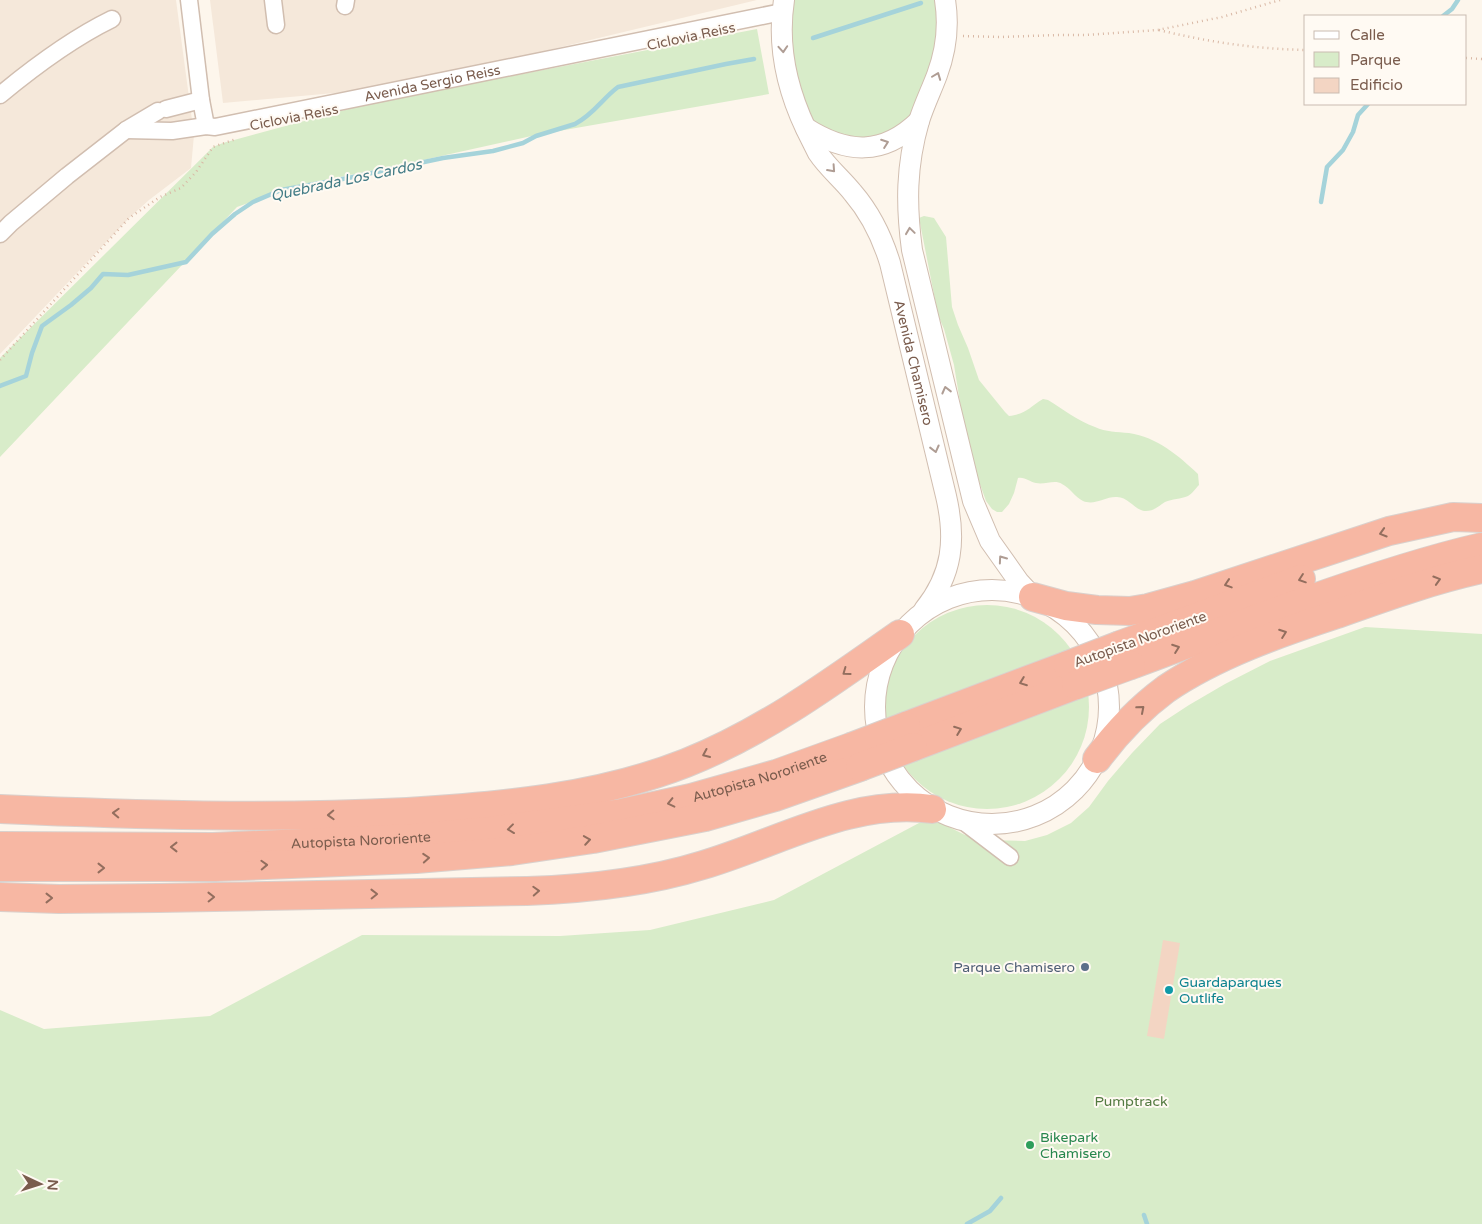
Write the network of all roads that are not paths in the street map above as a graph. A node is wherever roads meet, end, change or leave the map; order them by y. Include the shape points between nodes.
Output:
1 (189, 0) edge
2 (273, 0) edge
3 (945, 0) edge
4 (783, 6) edge
5 (112, 19) dead end
6 (276, 25) dead end
7 (0, 95) edge
8 (201, 100) junction
9 (919, 121) junction
10 (206, 126) junction
11 (806, 128) junction
12 (126, 130) junction
13 (0, 234) edge
14 (1482, 518) edge
15 (1482, 525) edge
16 (1482, 547) edge
17 (1482, 569) edge
18 (1033, 597) junction
19 (921, 613) junction
20 (900, 634) junction
21 (1125, 655) junction
22 (856, 757) junction
23 (1097, 759) junction
24 (0, 809) edge
25 (932, 809) junction
26 (964, 822) junction
27 (0, 846) edge
28 (1010, 857) dead end
29 (0, 867) edge
30 (0, 897) edge

1 - 8 street
2 - 6 street
9 -> 3 street, Avenida Chamisero via 944,51
4 - 10 street, Avenida Sergio Reiss via 216,127
4 -> 11 street, Avenida Chamisero via 783,51 787,77 794,103
5 - 7 street via 68,43
8 - 10 street
8 - 12 street via 162,110
11 -> 9 street, Avenida Chamisero via 832,142 864,148 898,138
18 -> 9 street, Avenida Chamisero via 990,541 973,501 915,260 908,190
10 - 12 street, Avenida Sergio Reiss via 172,131
11 -> 19 street, Avenida Chamisero via 818,153 870,215 884,245 946,496 952,531 950,552 936,593
12 - 13 street via 66,176
14 -> 18 highway via 1453,517 1389,531 1148,608 1097,610
15 -> 21 highway, Autopista Nororiente via 1348,563
21 -> 16 highway, Autopista Nororiente
23 -> 17 highway via 1120,729 1145,705 1213,662 1314,622
18 - 19 street via 1004,590 975,590 956,595
18 - 23 street via 1062,612 1074,623 1101,664 1109,712
19 - 20 street
20 -> 24 highway via 802,702 741,737 684,764 601,789 512,804 327,816
20 - 25 street via 882,665 877,683 877,728 884,755 893,771 904,786
21 - 22 highway, Autopista Nororiente, bridge
22 -> 27 highway, Autopista Nororiente via 622,813 489,832 212,847
29 -> 22 highway, Autopista Nororiente via 224,867 416,859 512,851 705,817 775,797
23 - 26 street via 1080,785 1050,810 999,825
25 - 26 street
30 -> 25 highway via 168,898 587,888 682,871 866,810
26 - 28 street

